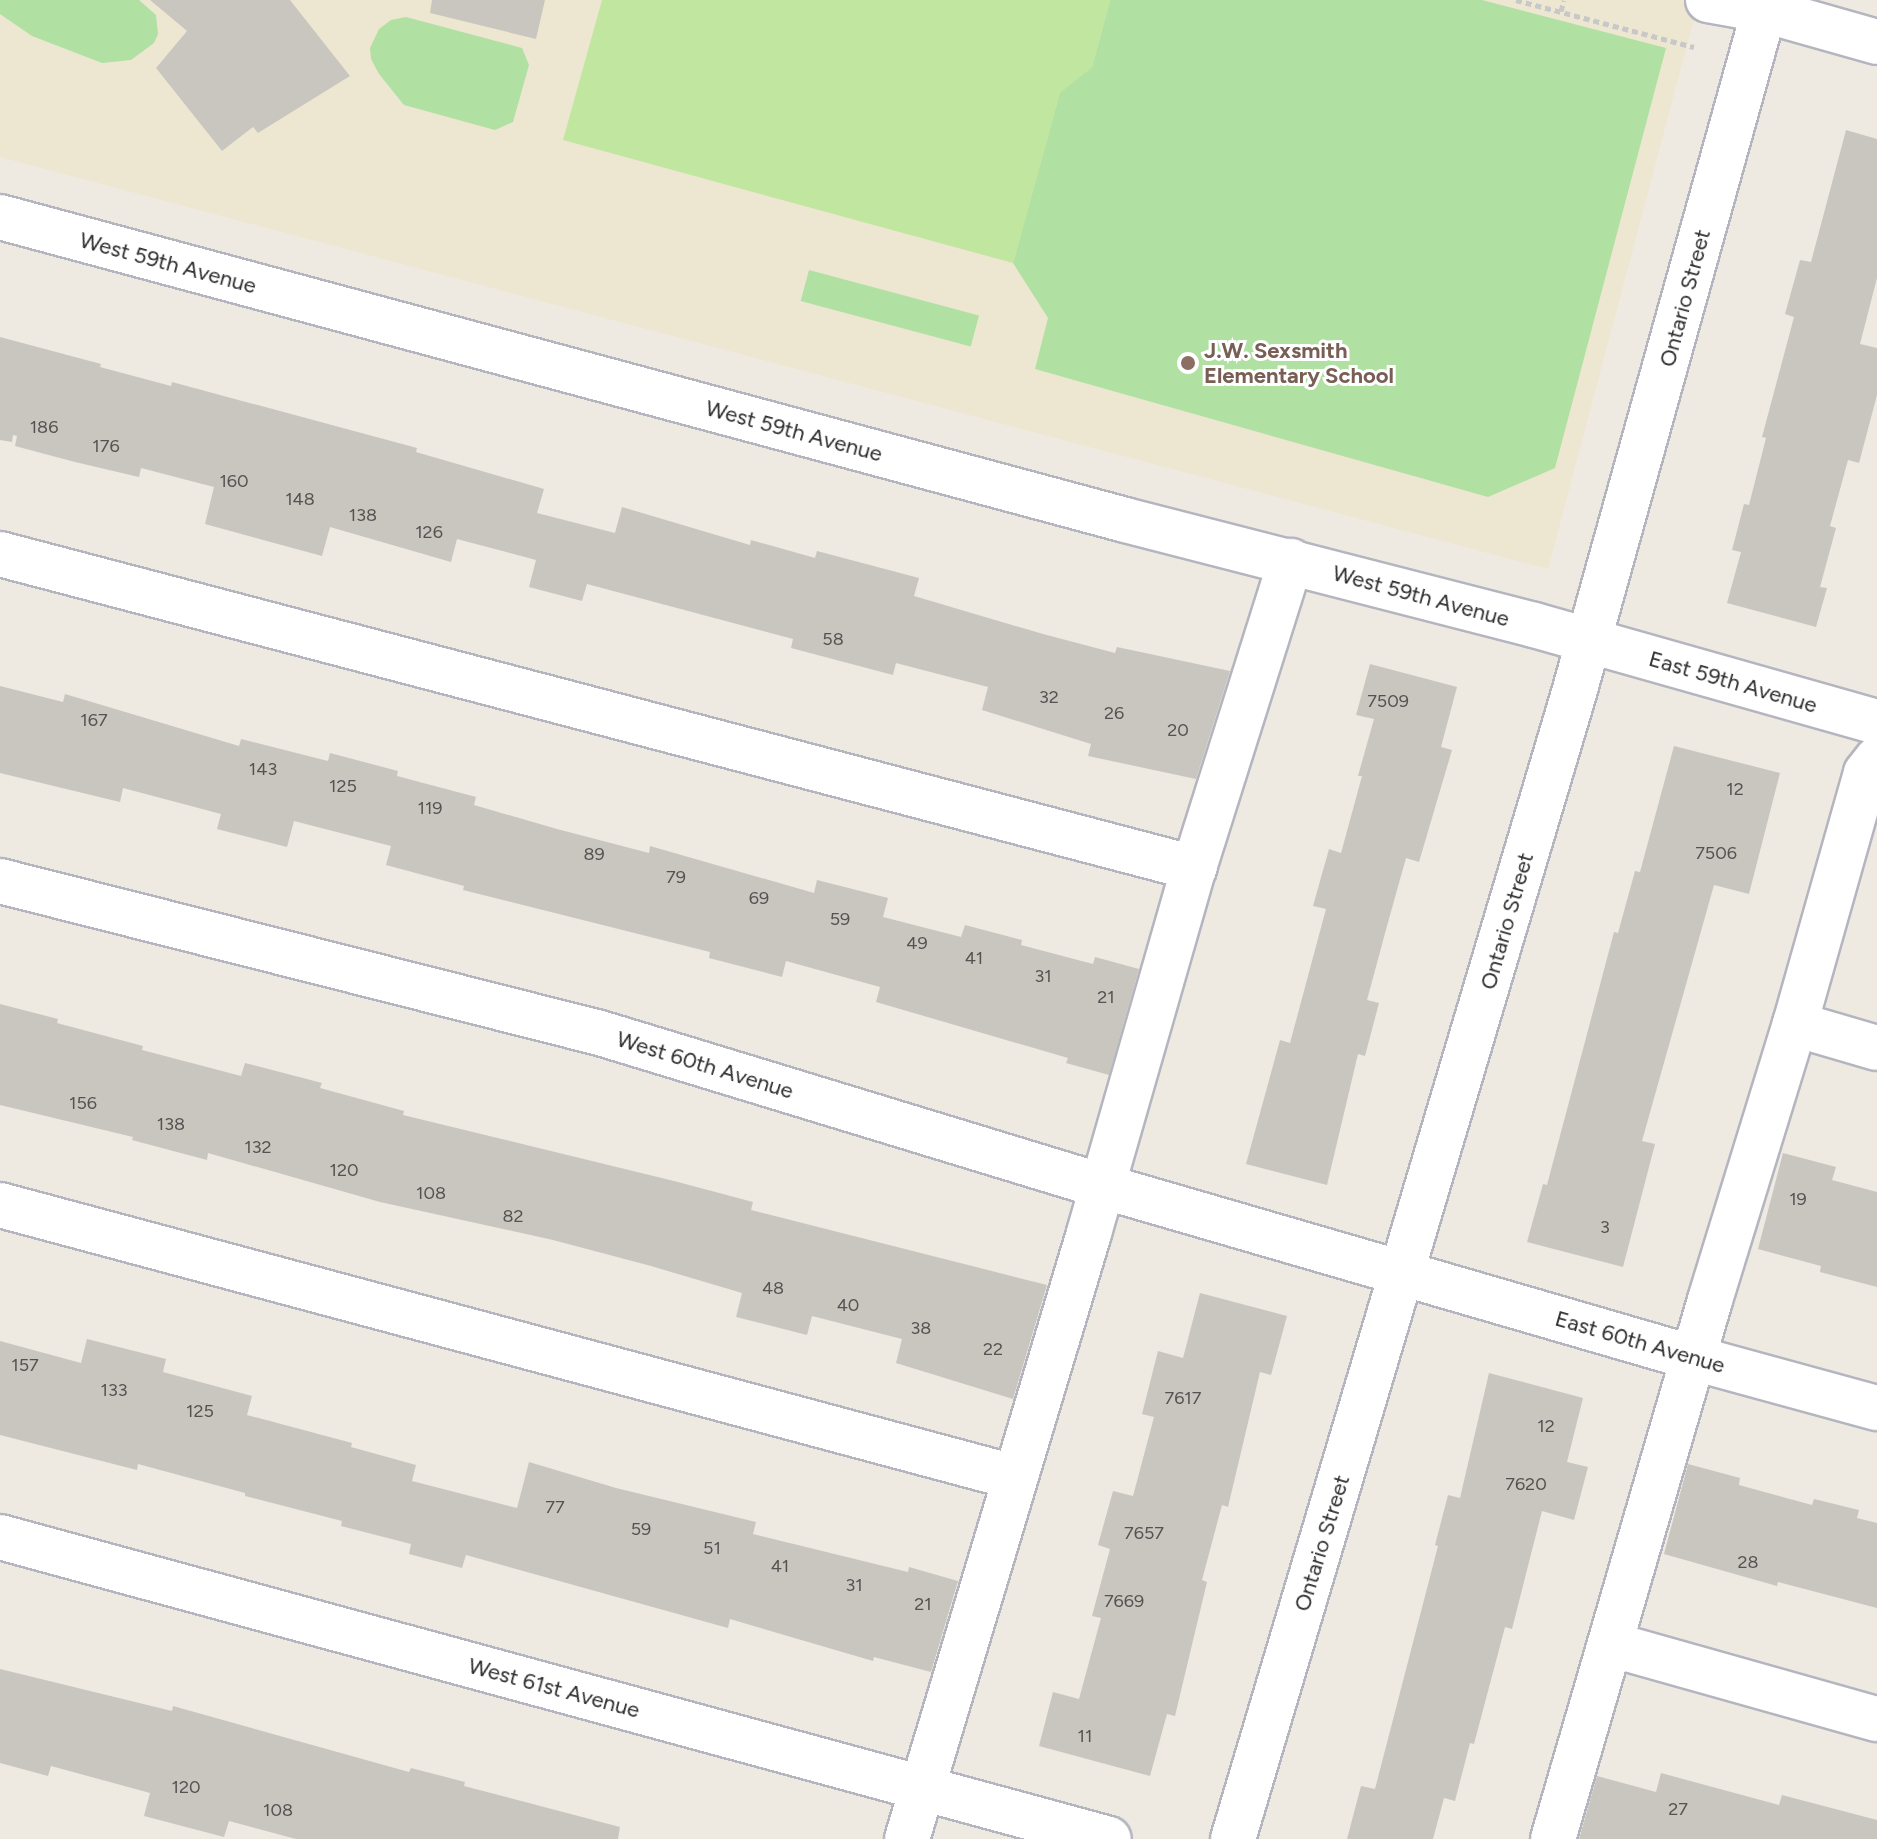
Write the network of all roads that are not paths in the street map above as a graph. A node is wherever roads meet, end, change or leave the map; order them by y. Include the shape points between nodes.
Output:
1 (1708, 0) edge
2 (1766, 5) edge
3 (1877, 42) edge
4 (0, 217) edge
5 (0, 554) edge
6 (1291, 561) junction
7 (1589, 641) junction
8 (1877, 722) edge
9 (1877, 759) edge
10 (1194, 868) junction
11 (0, 881) edge
12 (1795, 1024) junction
13 (1877, 1048) edge
14 (1102, 1186) junction
15 (0, 1205) edge
16 (1403, 1273) junction
17 (1694, 1358) junction
18 (1877, 1408) edge
19 (1014, 1477) junction
20 (0, 1537) edge
21 (1613, 1645) junction
22 (1877, 1719) edge
23 (922, 1789) junction
24 (907, 1839) edge
25 (1109, 1839) edge
26 (1233, 1839) edge
27 (1553, 1839) edge

1 - 2 street
2 - 3 street
2 - 7 street, Ontario Street
4 - 6 street, West 59th Avenue
5 - 10 street
6 - 7 street, West 59th Avenue
6 - 10 street
7 - 8 street, East 59th Avenue
7 - 16 street, Ontario Street
9 - 12 street via 1866,773
10 - 14 street
11 - 14 street, West 60th Avenue via 600,1033
12 - 13 street
12 - 17 street
14 - 16 street, West 60th Avenue
14 - 19 street
15 - 19 street
16 - 17 street, East 60th Avenue
16 - 26 street, Ontario Street
17 - 18 street, East 60th Avenue
17 - 21 street
19 - 23 street
20 - 23 street, West 61st Avenue
21 - 22 street
21 - 27 street
23 - 24 street
23 - 25 street, West 61st Avenue

